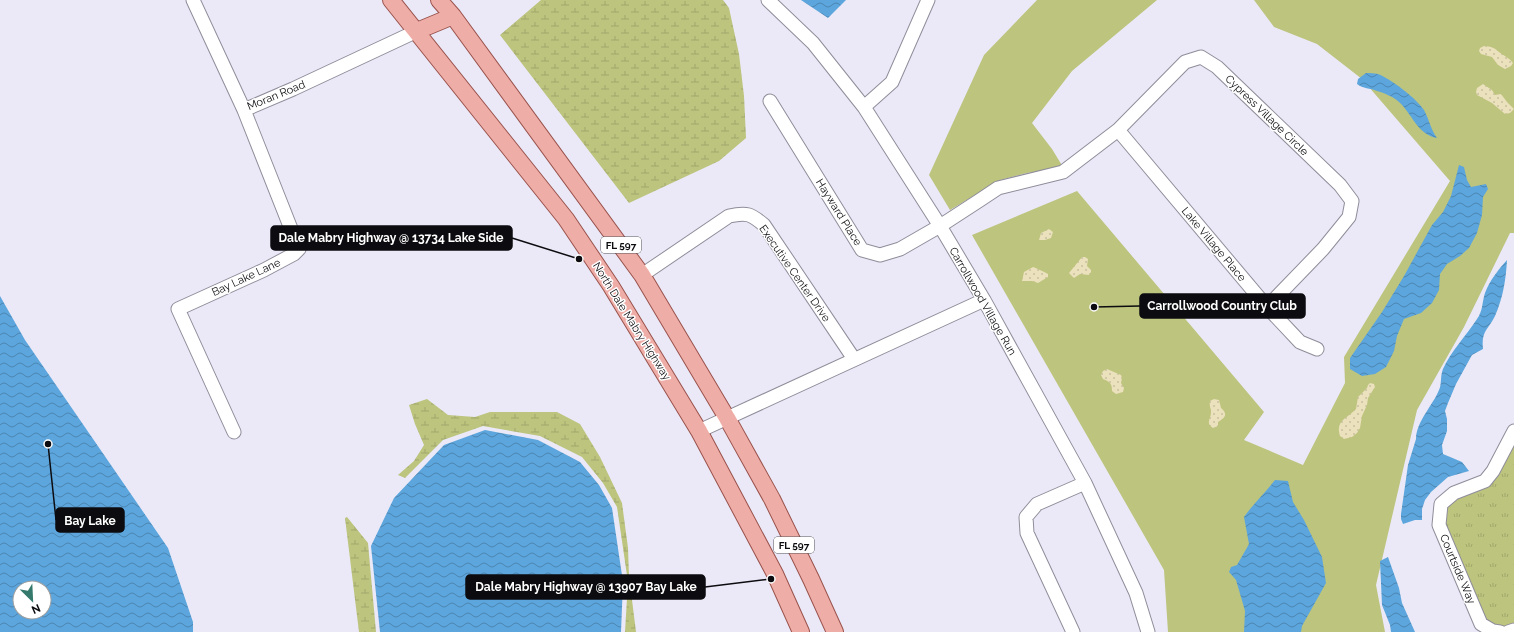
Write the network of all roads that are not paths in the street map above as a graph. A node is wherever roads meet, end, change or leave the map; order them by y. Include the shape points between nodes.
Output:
1 (193, 0) edge
2 (391, 0) edge
3 (768, 0) edge
4 (928, 0) edge
5 (445, 7) edge
6 (417, 31) junction
7 (770, 101) dead end
8 (864, 107) junction
9 (244, 110) junction
10 (1118, 130) junction
11 (1071, 166) joint
12 (940, 226) junction
13 (642, 275) junction
14 (984, 300) junction
15 (1267, 307) junction
16 (1317, 349) dead end
17 (854, 359) junction
18 (727, 418) junction
19 (699, 430) junction
20 (1514, 431) edge
21 (234, 432) dead end
22 (1085, 483) junction
23 (1065, 615) junction
24 (1514, 630) edge
25 (801, 632) edge
26 (835, 632) edge
27 (1061, 632) edge
28 (1073, 632) edge
29 (1148, 632) edge
30 (1500, 632) edge
31 (1508, 632) edge

1 - 9 street, Moran Road
2 - 6 main road, North Dale Mabry Highway / FL 597
3 - 8 street, Carrollwood Village Run via 813,42
4 - 8 street via 892,82
5 - 6 main road
5 - 13 main road, FL 597
6 - 9 street, Moran Road
6 - 19 main road, North Dale Mabry Highway / FL 597 via 566,219 611,286
7 - 12 street, Hayward Place via 862,250 880,255 900,249
8 - 12 street, Carrollwood Village Run
9 - 21 street, Bay Lake Lane via 299,249 264,270 178,309
10 - 11 street, Cypress Village Circle
10 - 15 street, Lake Village Place
10 - 15 street, Cypress Village Circle via 1186,62 1201,57 1217,67 1340,185 1352,201 1349,217 1323,249
11 - 12 street, Hayward Place via 1063,172 998,188
12 - 14 street, Carrollwood Village Run
13 - 17 street, Executive Center Drive via 729,216 741,213 752,215 764,225
13 - 18 main road, FL 597
14 - 17 street
14 - 22 street, Carrollwood Village Run
15 - 16 street, Lake Village Place via 1300,342
17 - 18 street
18 - 19 street
18 - 26 main road, FL 597 via 772,499
19 - 25 main road, North Dale Mabry Highway / FL 597 via 775,574
20 - 30 street, Courtside Way via 1485,481 1454,493 1441,504 1439,525 1481,624
22 - 23 street via 1038,504 1026,517 1026,533
22 - 29 street, Carrollwood Village Run via 1136,593
23 - 27 street
23 - 28 street
24 - 31 street

